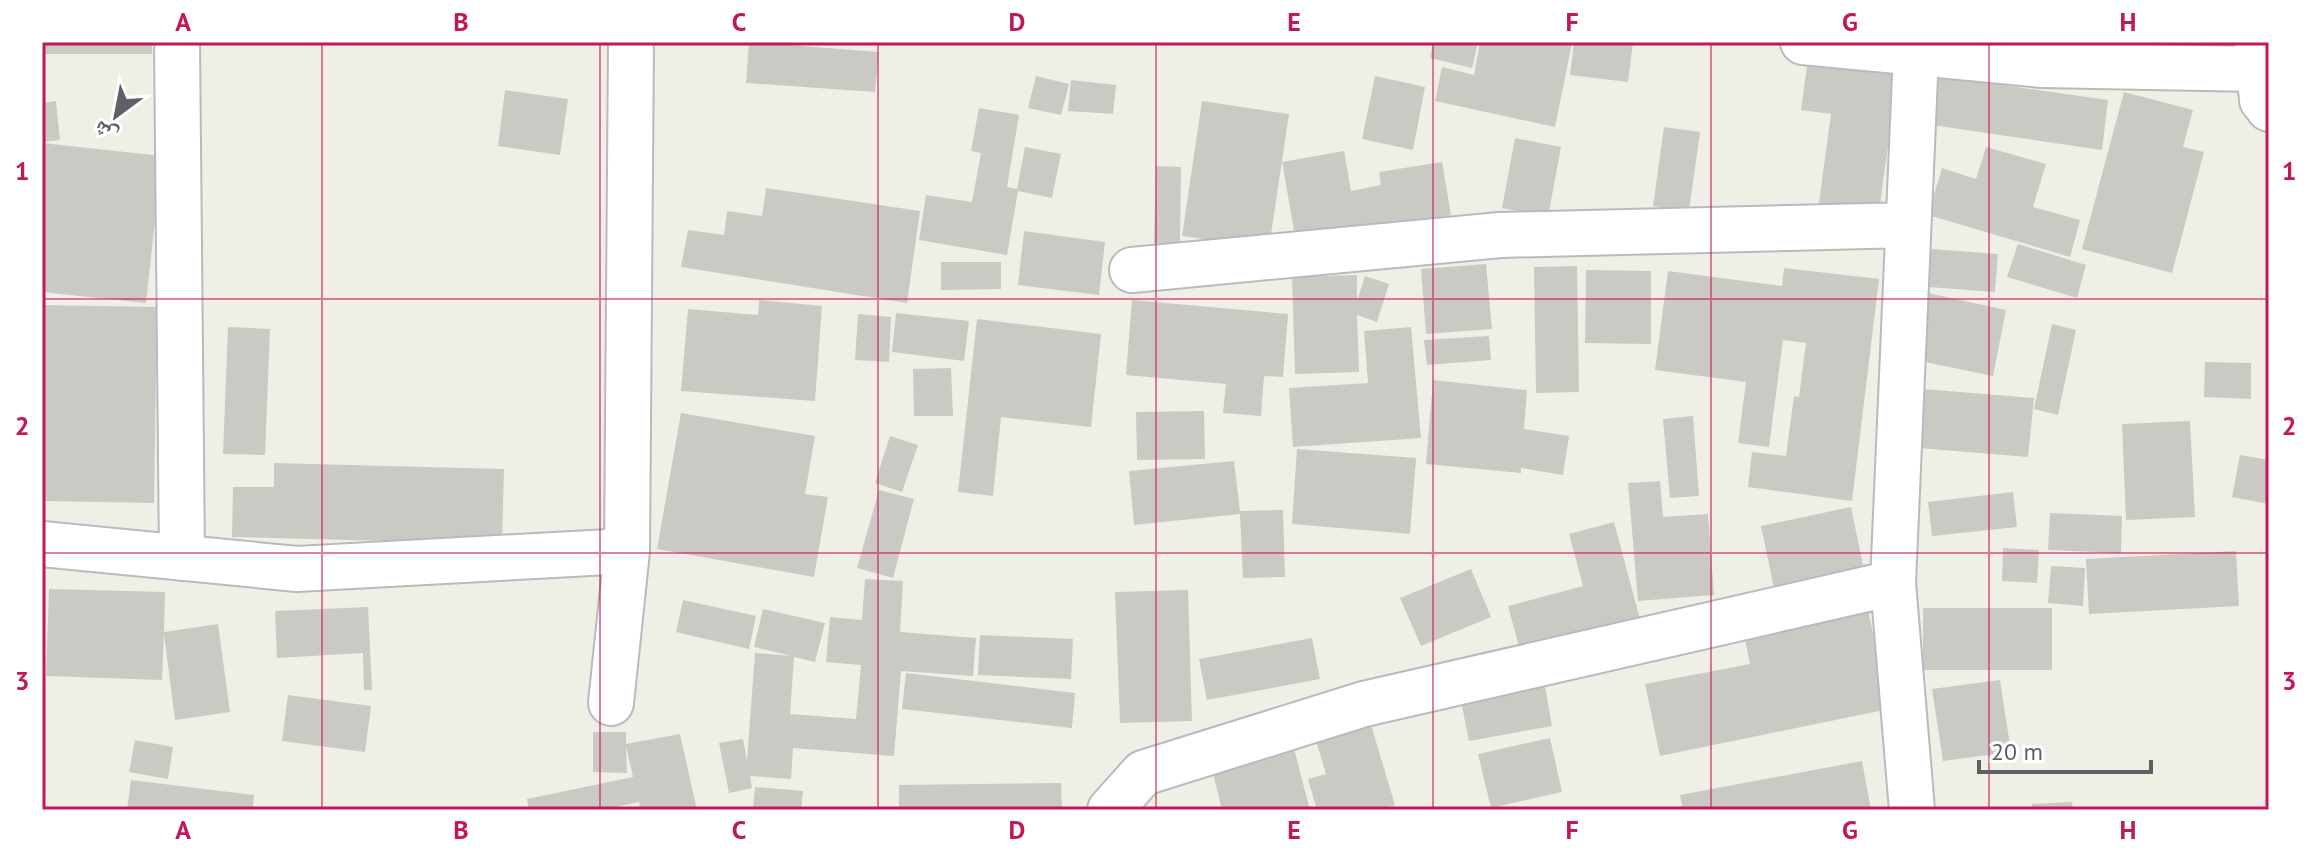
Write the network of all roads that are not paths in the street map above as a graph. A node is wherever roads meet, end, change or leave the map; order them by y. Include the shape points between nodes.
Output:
1 (177, 42) edge
2 (631, 42) edge
3 (1803, 42) edge
4 (1916, 53) junction
5 (2261, 73) edge
6 (1908, 225) junction
7 (1132, 270) dead end
8 (42, 544) edge
9 (627, 551) junction
10 (182, 558) junction
11 (1893, 583) junction
12 (611, 703) dead end
13 (1110, 810) edge
14 (1912, 810) edge

1 - 10 street
2 - 9 street
3 - 4 street
4 - 5 street via 2042,65
4 - 6 street
6 - 7 street via 1500,235
6 - 11 street
8 - 10 street
9 - 10 street via 297,569
9 - 12 street
11 - 13 street via 1364,704 1143,773
11 - 14 street

